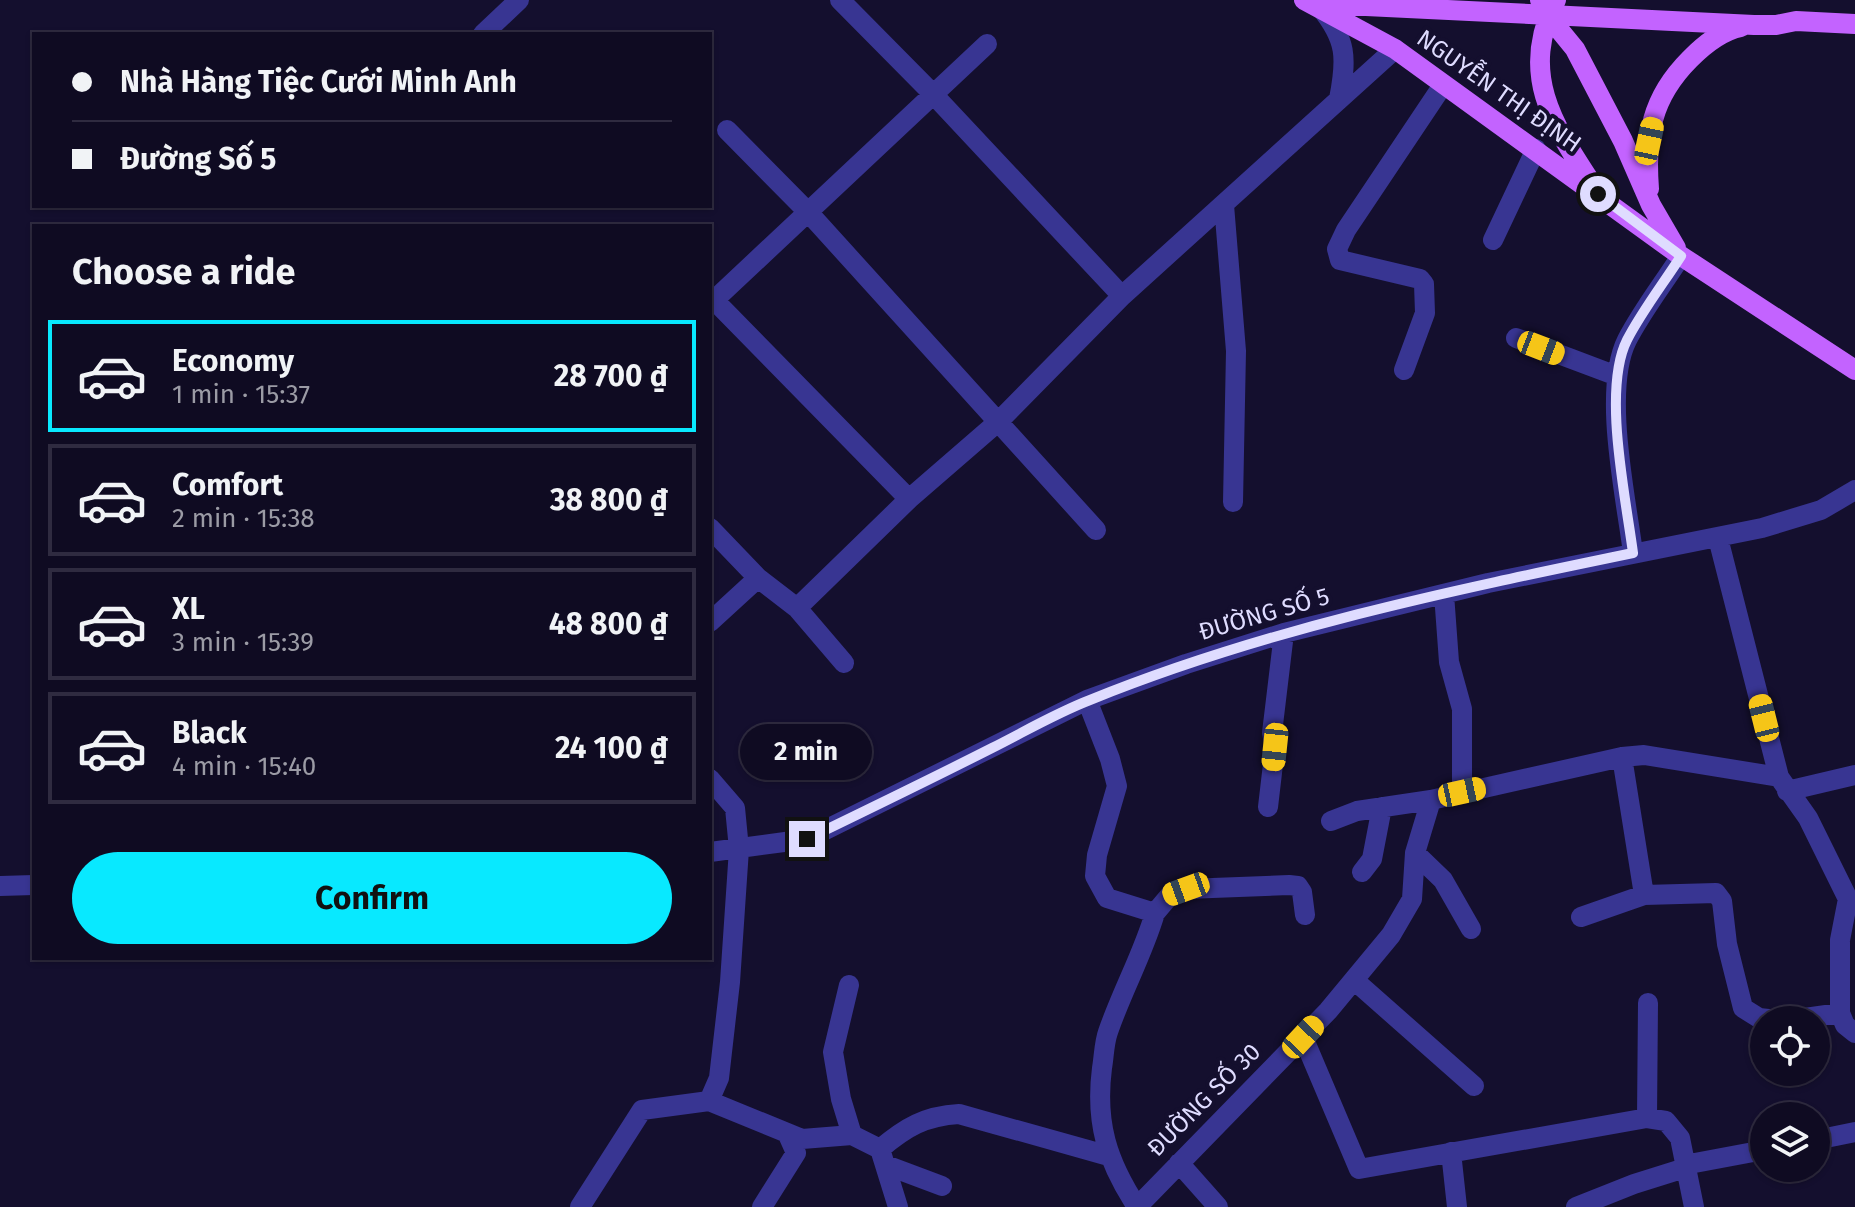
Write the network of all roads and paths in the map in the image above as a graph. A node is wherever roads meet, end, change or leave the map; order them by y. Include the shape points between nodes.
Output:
1 (519, 0) edge
2 (840, 0) edge
3 (1312, 3) edge
4 (1548, 5) edge
5 (1855, 24) edge
6 (1754, 25) junction
7 (1776, 25) junction
8 (485, 32) edge
9 (1855, 36) edge
10 (987, 44) dead end
11 (1395, 49) junction
12 (1443, 85) junction
13 (932, 93) junction
14 (1339, 99) junction
15 (727, 130) dead end
16 (1536, 149) junction
17 (1598, 194) junction
18 (1224, 205) junction
19 (1651, 205) junction
20 (808, 212) junction
21 (1493, 240) dead end
22 (1681, 256) junction
23 (1122, 296) junction
24 (712, 302) edge
25 (1516, 338) dead end
26 (1404, 370) dead end
27 (1855, 370) edge
28 (1617, 376) junction
29 (999, 421) junction
30 (1855, 490) edge
31 (909, 499) junction
32 (1233, 502) dead end
33 (712, 530) edge
34 (1096, 530) dead end
35 (1718, 538) junction
36 (1633, 553) junction
37 (758, 578) junction
38 (1444, 594) junction
39 (797, 608) junction
40 (712, 620) edge
41 (1284, 633) junction
42 (844, 663) dead end
43 (1087, 700) junction
44 (1622, 757) junction
45 (1855, 775) edge
46 (712, 781) edge
47 (1783, 784) junction
48 (1462, 792) junction
49 (1431, 800) junction
50 (1268, 807) dead end
51 (1382, 807) junction
52 (1331, 821) dead end
53 (739, 849) junction
54 (712, 852) edge
55 (1415, 853) junction
56 (1362, 872) dead end
57 (32, 885) edge
58 (0, 886) edge
59 (1644, 895) junction
60 (1155, 913) junction
61 (1305, 915) dead end
62 (1581, 917) dead end
63 (1471, 929) dead end
64 (1354, 980) junction
65 (849, 985) dead end
66 (1648, 1003) dead end
67 (1750, 1012) edge
68 (1840, 1013) junction
69 (1830, 1014) edge
70 (1855, 1033) edge
71 (1303, 1037) junction
72 (1474, 1086) dead end
73 (709, 1101) junction
74 (1647, 1118) junction
75 (1855, 1132) edge
76 (788, 1135) junction
77 (852, 1135) junction
78 (1830, 1137) edge
79 (1451, 1152) junction
80 (1750, 1153) edge
81 (1109, 1156) junction
82 (883, 1157) junction
83 (1179, 1163) junction
84 (1685, 1167) junction
85 (942, 1186) dead end
86 (580, 1207) edge
87 (762, 1207) edge
88 (898, 1207) edge
89 (1137, 1207) edge
90 (1218, 1207) edge
91 (1457, 1207) edge
92 (1576, 1207) edge
93 (1694, 1207) edge

1 - 8 street
2 - 13 street
3 - 4 main road
3 - 11 main road, NGUYỄN THỊ ĐỊNH
3 - 14 street via 1335,24 1342,40 1345,68
4 - 6 main road
4 - 17 main road via 1539,70 1547,104 1556,129
4 - 19 main road via 1623,141
5 - 7 main road
6 - 7 main road
6 - 19 main road via 1727,30 1702,47 1665,87 1649,141
7 - 9 main road via 1790,35
10 - 13 street
11 - 12 main road, NGUYỄN THỊ ĐỊNH
11 - 14 street
12 - 16 main road, NGUYỄN THỊ ĐỊNH
12 - 26 street via 1337,249 1340,260 1424,284 1425,313
13 - 20 street
13 - 23 street
14 - 18 street
15 - 20 street
16 - 17 main road, NGUYỄN THỊ ĐỊNH
16 - 21 street
17 - 22 main road, NGUYỄN THỊ ĐỊNH
18 - 23 street
18 - 32 street via 1236,351
19 - 22 main road
20 - 24 street
20 - 29 street
22 - 27 main road, NGUYỄN THỊ ĐỊNH
22 - 28 street via 1626,341
23 - 29 street
24 - 31 street
25 - 28 street
28 - 36 street via 1619,448
29 - 31 street
29 - 34 street
30 - 35 street, ĐƯỜNG SỐ 5 via 1821,510
31 - 39 street
33 - 37 street
35 - 36 street, ĐƯỜNG SỐ 5
35 - 47 street
36 - 38 street, ĐƯỜNG SỐ 5
37 - 39 street
37 - 40 street
38 - 41 street, ĐƯỜNG SỐ 5
38 - 48 street via 1449,662 1462,709
39 - 42 street
41 - 43 street, ĐƯỜNG SỐ 5
41 - 50 street
43 - 53 street, ĐƯỜNG SỐ 5 via 807,839
43 - 60 street via 1117,786 1095,876 1107,898
44 - 47 street via 1644,755
44 - 48 street
44 - 59 street
45 - 47 street
46 - 53 street via 735,808
47 - 68 street via 1808,818 1848,899 1840,940
48 - 49 street
49 - 51 street
49 - 55 street, ĐƯỜNG SỐ 30
51 - 52 street
51 - 56 street via 1372,859
53 - 54 street, ĐƯỜNG SỐ 5
53 - 73 street via 719,1078
55 - 63 street via 1443,880
55 - 64 street, ĐƯỜNG SỐ 30 via 1412,899
57 - 58 street
59 - 62 street
59 - 67 street via 1716,893 1722,901 1743,1008
60 - 61 street via 1171,894 1186,889 1289,885 1302,892
60 - 81 street via 1107,1035 1100,1125
64 - 71 street, ĐƯỜNG SỐ 30
64 - 72 street
65 - 77 street via 833,1052
66 - 74 street
68 - 69 street
68 - 70 street
71 - 79 street via 1359,1169
71 - 83 street, ĐƯỜNG SỐ 30
73 - 76 street
73 - 86 street via 642,1110
74 - 79 street
74 - 84 street via 1666,1121 1680,1138
75 - 78 street
76 - 77 street
76 - 87 street via 796,1153
77 - 82 street
79 - 91 street
80 - 84 street
81 - 82 street via 959,1114 913,1125
81 - 89 street
82 - 85 street
82 - 88 street
83 - 89 street, ĐƯỜNG SỐ 30
83 - 90 street
84 - 92 street
84 - 93 street

